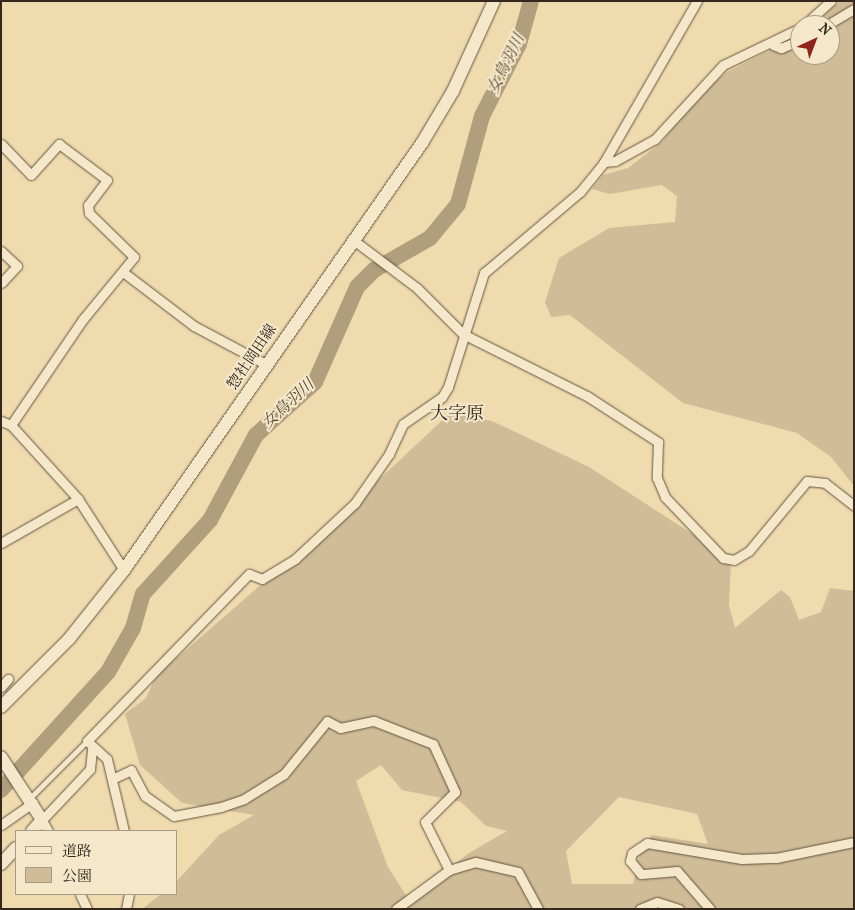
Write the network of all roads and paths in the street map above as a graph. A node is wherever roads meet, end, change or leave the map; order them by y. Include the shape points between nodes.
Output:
1 (494, 1) edge
2 (696, 1) edge
3 (830, 1) edge
4 (854, 9) edge
5 (815, 15) edge
6 (840, 17) edge
7 (790, 34) edge
8 (790, 44) edge
9 (772, 45) junction
10 (1, 144) edge
11 (604, 162) junction
12 (356, 241) junction
13 (1, 251) edge
14 (123, 272) junction
15 (1, 284) edge
16 (463, 334) junction
17 (267, 365) junction
18 (1, 421) edge
19 (11, 425) junction
20 (78, 499) junction
21 (854, 506) edge
22 (1, 544) edge
23 (124, 570) junction
24 (8, 679) dead end
25 (1, 687) edge
26 (1, 707) edge
27 (89, 745) junction
28 (1, 757) edge
29 (112, 779) junction
30 (30, 798) junction
31 (1, 825) edge
32 (45, 826) edge
33 (124, 830) edge
34 (854, 842) edge
35 (15, 849) edge
36 (1, 864) edge
37 (449, 870) junction
38 (80, 895) edge
39 (129, 895) edge
40 (87, 909) edge
41 (126, 909) edge
42 (396, 909) edge
43 (538, 909) edge
44 (640, 909) edge
45 (679, 909) edge
46 (710, 909) edge

1 - 12 main road, 惣社岡田線 via 443,111
2 - 11 street
3 - 5 street
4 - 6 street
7 - 9 street
8 - 9 street via 781,48
9 - 11 street via 723,65 655,139 615,161
10 - 14 street via 31,175 59,144 107,180 88,205 89,213 133,250 134,257
11 - 16 street via 580,192 484,273
12 - 16 street via 417,288
12 - 17 main road, 惣社岡田線
13 - 15 street via 17,266
14 - 17 street via 194,326
14 - 19 street via 83,319
16 - 21 street via 587,396 658,442 656,478 665,497 723,558 734,560 749,551 807,481 825,483
16 - 27 street via 442,397 403,424 389,454 355,503 295,559 262,579 249,574
17 - 23 main road, 惣社岡田線
18 - 19 street
19 - 20 street
20 - 22 street
20 - 23 street
23 - 26 main road, 惣社岡田線 via 75,632
24 - 25 street
27 - 29 street via 107,759
27 - 30 lane
27 - 32 street via 90,769
28 - 30 main road
29 - 33 street
29 - 37 street via 132,770 145,796 174,816 221,807 244,799 284,774 326,721 340,728 374,721 433,744 454,792 425,822
30 - 31 street
30 - 32 main road
34 - 46 street via 776,858 742,859 647,843 632,853 630,861 640,874 677,871
35 - 36 main road
37 - 42 street
37 - 43 street via 475,862 510,867 526,883
38 - 40 street
39 - 41 street
44 - 45 street via 657,902

